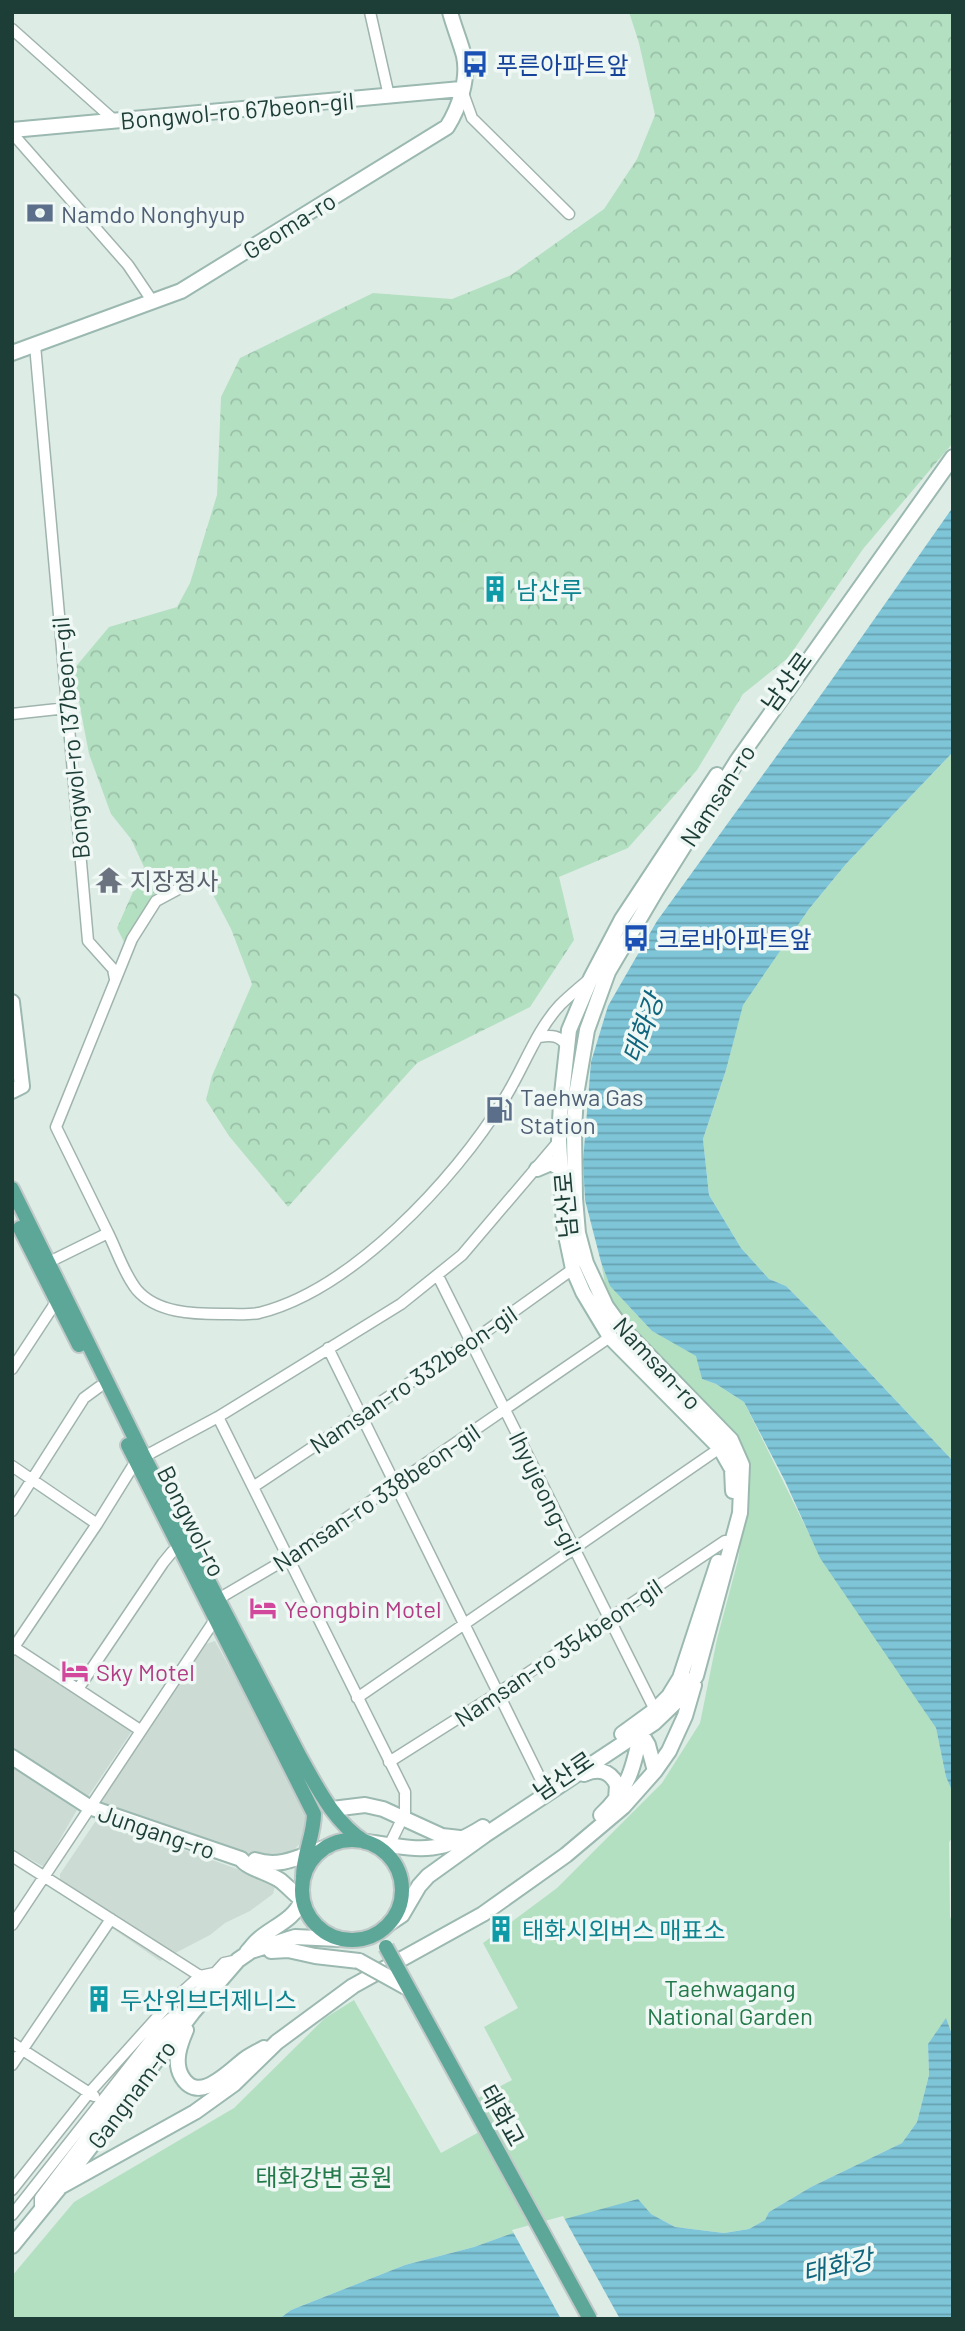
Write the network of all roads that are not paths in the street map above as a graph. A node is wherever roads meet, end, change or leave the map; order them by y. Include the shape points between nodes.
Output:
1 (370, 12) edge
2 (450, 12) edge
3 (12, 29) edge
4 (461, 89) junction
5 (389, 96) junction
6 (116, 121) junction
7 (12, 131) edge
8 (569, 214) dead end
9 (153, 302) junction
10 (35, 345) junction
11 (12, 353) edge
12 (953, 447) edge
13 (953, 457) edge
14 (67, 708) junction
15 (12, 714) edge
16 (182, 887) dead end
17 (608, 972) junction
18 (591, 978) junction
19 (115, 979) junction
20 (12, 1005) edge
21 (539, 1037) junction
22 (567, 1046) junction
23 (12, 1091) edge
24 (559, 1141) junction
25 (537, 1169) junction
26 (561, 1169) junction
27 (12, 1189) edge
28 (14, 1222) edge
29 (108, 1233) junction
30 (44, 1265) junction
31 (573, 1269) junction
32 (438, 1276) junction
33 (56, 1302) junction
34 (610, 1337) junction
35 (471, 1342) junction
36 (324, 1351) junction
37 (12, 1369) edge
38 (99, 1387) junction
39 (505, 1410) junction
40 (361, 1415) junction
41 (218, 1418) junction
42 (720, 1448) junction
43 (140, 1459) junction
44 (12, 1466) edge
45 (33, 1480) junction
46 (396, 1485) junction
47 (253, 1487) junction
48 (12, 1511) edge
49 (97, 1524) junction
50 (725, 1541) junction
51 (183, 1543) junction
52 (574, 1550) junction
53 (288, 1558) junction
54 (214, 1602) junction
55 (216, 1618) junction
56 (609, 1620) junction
57 (464, 1624) junction
58 (13, 1648) edge
59 (696, 1676) junction
60 (78, 1689) junction
61 (498, 1693) junction
62 (357, 1698) junction
63 (651, 1712) junction
64 (140, 1730) junction
65 (635, 1731) junction
66 (12, 1757) edge
67 (390, 1762) junction
68 (655, 1771) junction
69 (570, 1780) junction
70 (545, 1788) junction
71 (616, 1800) junction
72 (89, 1807) junction
73 (332, 1809) junction
74 (402, 1819) junction
75 (461, 1838) junction
76 (366, 1842) junction
77 (327, 1847) junction
78 (387, 1849) junction
79 (305, 1854) junction
80 (566, 1855) junction
81 (12, 1856) edge
82 (241, 1859) junction
83 (44, 1876) junction
84 (303, 1877) junction
85 (302, 1900) junction
86 (111, 1919) junction
87 (390, 1923) junction
88 (12, 1925) edge
89 (378, 1933) junction
90 (339, 1939) junction
91 (242, 1957) junction
92 (214, 1973) junction
93 (200, 1976) junction
94 (406, 1987) junction
95 (190, 2008) junction
96 (277, 2042) junction
97 (12, 2043) edge
98 (22, 2049) junction
99 (12, 2065) edge
100 (89, 2093) junction
101 (102, 2102) junction
102 (60, 2187) junction
103 (12, 2190) edge
104 (40, 2212) junction
105 (12, 2215) edge
106 (12, 2246) edge
107 (590, 2319) edge

1 - 5 street
2 - 4 main road, Geoma-ro via 464,57
3 - 6 street
4 - 5 main road, Bongwol-ro 67beon-gil
4 - 8 street via 472,118
4 - 9 main road, Geoma-ro via 457,110 447,127 181,291
5 - 6 main road, Bongwol-ro 67beon-gil
6 - 7 main road, Bongwol-ro 67beon-gil
7 - 9 street via 128,265
9 - 10 main road, Geoma-ro
10 - 11 main road, Geoma-ro
10 - 14 street, Bongwol-ro 137beon-gil
12 - 18 main road, 남산로 via 718,774 622,919
13 - 17 main road, Namsan-ro via 737,761
14 - 15 street
14 - 19 street, Bongwol-ro 137beon-gil via 88,941 113,969
16 - 19 street via 156,901 132,939
17 - 18 street
17 - 59 main road, Namsan-ro via 587,1030 576,1096 575,1198 586,1263 622,1328 731,1440 742,1465 740,1513
18 - 21 street via 559,1006
18 - 22 main road, 남산로
19 - 29 street via 56,1127
20 - 23 main road via 22,1086
21 - 22 street via 555,1035
21 - 29 street via 503,1101 464,1157 430,1195 350,1267 306,1295 257,1313 192,1313 168,1308 137,1289
22 - 24 main road, 남산로
24 - 25 street
24 - 26 main road, 남산로
25 - 26 main road via 551,1163
25 - 32 street
26 - 31 main road, 남산로 via 564,1226
27 - 30 main road
28 - 30 main road, Bongwol-ro
29 - 30 street
30 - 33 main road, Bongwol-ro
30 - 43 main road
31 - 34 main road, 남산로
31 - 35 street, Namsan-ro 332beon-gil
32 - 35 street, Ihyujeong-gil
32 - 36 street
33 - 37 street
33 - 38 main road, Bongwol-ro
34 - 39 street, Namsan-ro 338beon-gil
34 - 42 main road, 남산로
35 - 39 street, Ihyujeong-gil
35 - 40 street, Namsan-ro 332beon-gil
36 - 40 street
36 - 41 street
38 - 43 main road, Bongwol-ro
38 - 45 street via 84,1398
39 - 46 street, Namsan-ro 338beon-gil
39 - 52 street, Ihyujeong-gil
40 - 46 street
40 - 47 street, Namsan-ro 332beon-gil
41 - 43 street
41 - 47 street
42 - 50 main road, 남산로 via 732,1468
42 - 52 street
43 - 49 street
43 - 51 main road
44 - 45 street
45 - 48 street
45 - 49 street
46 - 53 street, Namsan-ro 338beon-gil
46 - 57 street
47 - 53 street
49 - 58 street
50 - 56 street, Namsan-ro 354beon-gil
50 - 63 main road, 남산로 via 680,1678
51 - 54 main road
51 - 60 street via 163,1563
52 - 56 street, Ihyujeong-gil
52 - 57 street
53 - 54 street, Namsan-ro 338beon-gil
53 - 62 street
54 - 55 main road, Bongwol-ro
54 - 73 main road
55 - 64 street
55 - 79 main road, Bongwol-ro via 314,1814
56 - 61 street, Namsan-ro 354beon-gil
56 - 63 street, Ihyujeong-gil
57 - 61 street
57 - 62 street
58 - 60 street
59 - 65 main road, Namsan-ro via 678,1700
59 - 68 main road via 685,1716
60 - 64 street
61 - 67 street, Namsan-ro 354beon-gil
61 - 70 street
62 - 67 street
63 - 65 main road, 남산로
64 - 72 street
65 - 68 main road via 648,1745
65 - 69 main road, Namsan-ro
65 - 70 main road, 남산로
65 - 71 main road, 남산로 via 630,1777
66 - 72 main road, Jungang-ro
67 - 74 street via 405,1792
68 - 80 main road via 623,1807
69 - 71 main road via 603,1770 617,1785
69 - 87 main road, Namsan-ro via 428,1876 402,1915
70 - 75 main road, 남산로
71 - 80 main road via 580,1833
72 - 82 main road, Jungang-ro
72 - 83 street
73 - 74 main road via 365,1805
73 - 76 main road
74 - 75 main road via 442,1836
74 - 78 street
75 - 78 main road, 남산로 via 428,1849
76 - 77 main road via 346,1840
76 - 78 main road
77 - 79 main road
77 - 84 main road via 309,1863
78 - 87 main road via 402,1889
79 - 82 main road via 268,1865
79 - 84 main road, Bongwol-ro
80 - 96 main road via 483,1914 353,1986
81 - 83 street
82 - 85 main road, Jungang-ro
83 - 86 street
83 - 88 street
84 - 85 main road
85 - 90 main road via 316,1926
85 - 91 main road via 286,1921 258,1939
86 - 93 street
86 - 98 street
87 - 89 main road
89 - 90 main road via 362,1940
89 - 94 main road, 태화교, bridge
90 - 91 main road, Gangnam-ro via 295,1937
91 - 92 street via 224,1963
91 - 94 main road, bridge via 288,1950 349,1958
91 - 95 main road, Gangnam-ro
92 - 93 street
92 - 95 street
93 - 100 street
94 - 107 main road, 태화교, bridge
95 - 96 main road via 178,2061 179,2073 193,2087 214,2084
95 - 101 street via 158,2030
95 - 102 main road, Gangnam-ro
95 - 104 street via 40,2198
96 - 102 main road via 234,2084 195,2112
97 - 98 street
98 - 99 street
98 - 100 street
100 - 101 street
100 - 103 street
101 - 105 street
102 - 104 main road, Gangnam-ro
104 - 106 main road, Gangnam-ro

